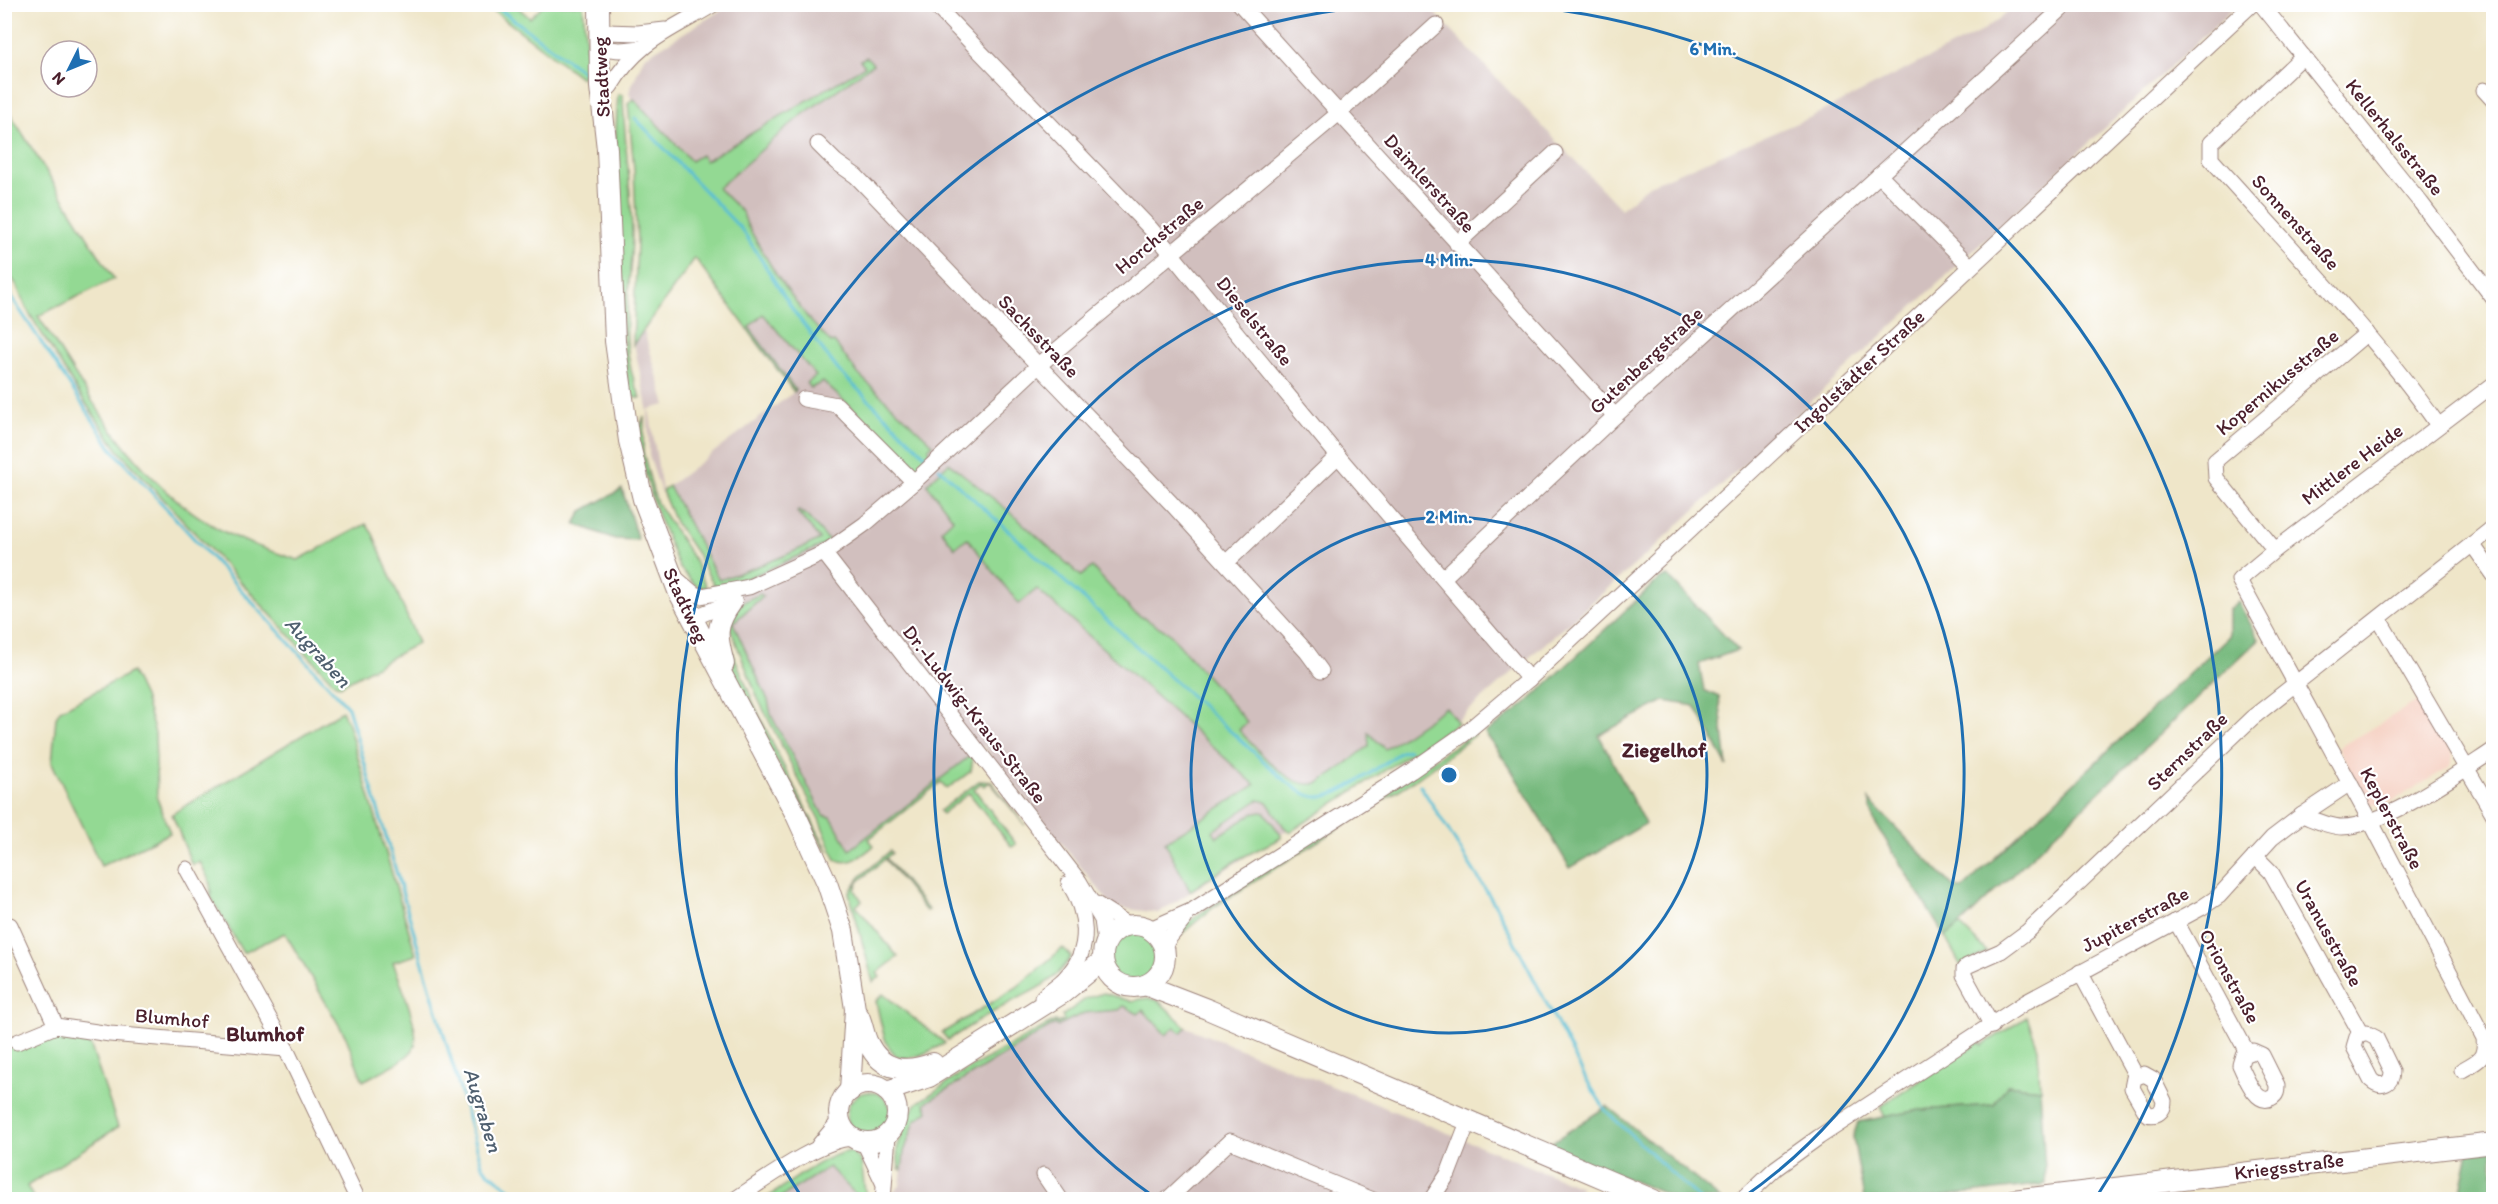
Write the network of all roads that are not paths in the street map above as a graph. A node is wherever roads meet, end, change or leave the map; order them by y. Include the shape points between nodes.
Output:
1 (714, 4) edge
2 (934, 4) edge
3 (1239, 4) edge
4 (2067, 4) edge
5 (2252, 4) edge
6 (2261, 4) edge
7 (601, 7) edge
8 (1436, 25) dead end
9 (670, 29) junction
10 (606, 41) junction
11 (640, 48) junction
12 (2303, 56) junction
13 (610, 87) junction
14 (1339, 112) junction
15 (818, 144) dead end
16 (607, 149) junction
17 (1555, 153) dead end
18 (1879, 175) junction
19 (1457, 244) junction
20 (1172, 253) junction
21 (1970, 266) junction
22 (2493, 299) edge
23 (2367, 333) junction
24 (1038, 366) junction
25 (2493, 384) edge
26 (804, 399) dead end
27 (1615, 416) junction
28 (2438, 425) junction
29 (1338, 456) junction
30 (914, 483) junction
31 (2493, 527) edge
32 (2472, 544) junction
33 (2275, 550) junction
34 (824, 553) junction
35 (1227, 562) junction
36 (670, 573) junction
37 (2493, 575) edge
38 (1443, 578) junction
39 (2239, 580) joint
40 (749, 587) junction
41 (732, 602) junction
42 (688, 611) junction
43 (2379, 619) junction
44 (1321, 671) dead end
45 (1528, 679) junction
46 (2295, 682) junction
47 (733, 699) junction
48 (2493, 750) edge
49 (2466, 768) junction
50 (2350, 783) junction
51 (2302, 815) junction
52 (2493, 815) edge
53 (2372, 822) junction
54 (1054, 847) junction
55 (2255, 856) junction
56 (187, 869) dead end
57 (1092, 901) junction
58 (1193, 910) junction
59 (2176, 921) junction
60 (10, 925) dead end
61 (1129, 925) junction
62 (1150, 929) junction
63 (1163, 946) junction
64 (1104, 952) junction
65 (1162, 970) junction
66 (2080, 972) junction
67 (1113, 980) junction
68 (1145, 986) junction
69 (1063, 993) junction
70 (855, 1009) junction
71 (1207, 1009) junction
72 (1032, 1011) junction
73 (56, 1026) junction
74 (1992, 1026) junction
75 (2361, 1034) dead end
76 (17, 1042) dead end
77 (286, 1049) junction
78 (2247, 1052) dead end
79 (954, 1061) junction
80 (2462, 1070) dead end
81 (2136, 1076) dead end
82 (929, 1077) junction
83 (859, 1088) junction
84 (887, 1091) junction
85 (897, 1113) junction
86 (840, 1120) junction
87 (1468, 1122) junction
88 (888, 1135) junction
89 (859, 1140) junction
90 (2493, 1143) edge
91 (813, 1151) junction
92 (1044, 1176) dead end
93 (883, 1182) junction
94 (358, 1200) edge
95 (734, 1200) edge
96 (882, 1200) edge
97 (1061, 1200) edge
98 (1167, 1200) edge
99 (1372, 1200) edge
100 (1431, 1200) edge
101 (1654, 1200) edge
102 (1742, 1200) edge
103 (2013, 1200) edge

1 - 9 street
2 - 20 street, Dieselstraße
3 - 14 street, Daimlerstraße
4 - 18 street, Gutenbergstraße
5 - 21 street, Ingolstädter Straße
6 - 12 street, Kellerhalsstraße
7 - 10 main road, Stadtweg
8 - 14 street, Horchstraße
9 - 10 street
9 - 11 street
10 - 11 street via 626,50
10 - 13 main road, Stadtweg
10 - 16 main road, Stadtweg via 601,107
11 - 13 street
12 - 22 street, Kellerhalsstraße via 2421,202
12 - 23 street, Sonnenstraße via 2211,143 2211,159
13 - 16 main road, Stadtweg
14 - 19 street, Daimlerstraße
14 - 20 street, Horchstraße
15 - 24 street, Sachsstraße via 856,176
16 - 36 main road, Stadtweg via 612,291 621,388 643,499
17 - 19 street
18 - 21 street
18 - 27 street, Gutenbergstraße
19 - 27 street, Daimlerstraße
20 - 24 street, Horchstraße
20 - 29 street, Dieselstraße
21 - 45 street, Ingolstädter Straße
23 - 28 street, Sonnenstraße
23 - 33 street, Kopernikusstraße via 2215,461 2216,477
24 - 30 street, Horchstraße
24 - 35 street, Sachsstraße
25 - 28 street, Mittlere Heide
26 - 30 street via 837,405
27 - 38 street, Gutenbergstraße
28 - 33 street, Mittlere Heide
29 - 35 street
29 - 38 street, Dieselstraße
30 - 34 street, Horchstraße
31 - 32 street, Sternstraße
32 - 37 street
32 - 43 street, Sternstraße
33 - 39 street, Mittlere Heide
34 - 40 street, Horchstraße
34 - 54 street, Dr.-Ludwig-Kraus-Straße
35 - 44 street, Sachsstraße
36 - 40 street, Horchstraße via 701,596
36 - 42 main road, Stadtweg
38 - 45 street, Dieselstraße
39 - 46 street, Keplerstraße
40 - 41 street, Horchstraße
41 - 42 street, Horchstraße via 700,615
41 - 47 main road via 722,615 717,637
42 - 47 main road, Stadtweg
43 - 46 street, Sternstraße
43 - 49 street
45 - 58 street, Ingolstädter Straße via 1464,734 1411,771
46 - 50 street, Keplerstraße
46 - 74 street, Sternstraße via 2028,931 2001,951 1964,969
47 - 70 main road, Stadtweg via 795,813 827,883 843,931
48 - 49 street
49 - 52 street
49 - 53 street
50 - 51 street, Jupiterstraße
50 - 53 street, Keplerstraße
51 - 53 street via 2340,827
51 - 55 street, Jupiterstraße
53 - 80 street, Keplerstraße via 2484,1038 2486,1050 2479,1061
54 - 57 street, Dr.-Ludwig-Kraus-Straße
54 - 72 street via 1079,898 1085,932 1081,953 1072,970
55 - 59 street, Jupiterstraße via 2219,896
55 - 75 street, Uranusstraße via 2271,872
56 - 77 street
57 - 61 street, Dr.-Ludwig-Kraus-Straße
57 - 64 street, Dr.-Ludwig-Kraus-Straße via 1102,920
58 - 62 street
58 - 63 street
59 - 66 street, Jupiterstraße
59 - 78 street, Orionstraße
60 - 73 street
61 - 62 main road
61 - 64 main road via 1119,928
62 - 63 main road
63 - 65 main road
64 - 67 main road via 1104,968
64 - 69 main road
65 - 68 main road
65 - 71 main road
66 - 74 street, Jupiterstraße
66 - 81 street
67 - 68 main road via 1129,987
67 - 69 main road
68 - 71 main road
69 - 72 main road
70 - 79 main road via 868,1044 890,1067 907,1070
70 - 83 main road, Stadtweg
71 - 87 main road
72 - 79 main road
73 - 76 street
73 - 77 street, Blumhof
74 - 102 street, Jupiterstraße via 1819,1137 1776,1168
77 - 94 street
79 - 82 main road
82 - 84 main road
82 - 85 main road
83 - 84 main road via 878,1086
83 - 86 main road via 843,1099
84 - 85 main road
85 - 88 main road
86 - 89 main road via 848,1133
86 - 91 street
87 - 100 street via 1448,1174
87 - 101 main road
88 - 89 main road via 873,1142
88 - 93 street
89 - 91 street via 844,1138
89 - 93 street
90 - 103 main road, Kriegsstraße
91 - 95 street
92 - 97 street
93 - 96 street
98 - 99 street via 1230,1141

